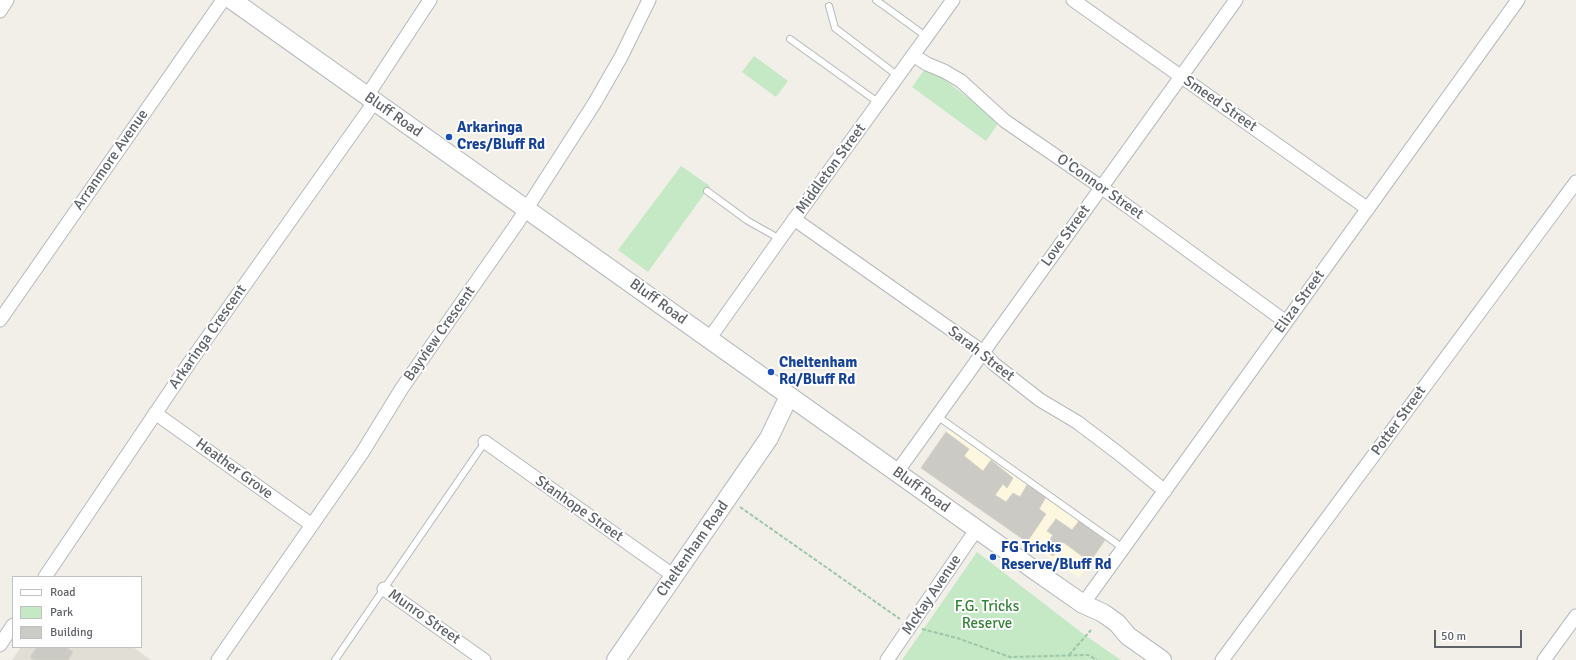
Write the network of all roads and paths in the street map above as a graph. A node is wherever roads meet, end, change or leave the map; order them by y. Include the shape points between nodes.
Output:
1 (8, 0) edge
2 (223, 0) edge
3 (232, 0) edge
4 (430, 0) edge
5 (649, 0) edge
6 (876, 0) edge
7 (1073, 0) edge
8 (1236, 0) edge
9 (1518, 0) edge
10 (948, 2) edge
11 (829, 6) dead end
12 (0, 11) edge
13 (927, 37) junction
14 (790, 39) dead end
15 (913, 55) junction
16 (899, 76) junction
17 (1181, 76) junction
18 (371, 98) junction
19 (879, 103) junction
20 (1576, 182) edge
21 (1101, 187) junction
22 (707, 191) dead end
23 (1368, 208) junction
24 (526, 209) junction
25 (794, 219) junction
26 (780, 239) junction
27 (0, 320) edge
28 (1286, 322) junction
29 (709, 339) junction
30 (983, 352) junction
31 (795, 400) junction
32 (155, 413) junction
33 (937, 416) junction
34 (485, 442) joint
35 (897, 472) junction
36 (1165, 491) junction
37 (727, 499) junction
38 (312, 525) junction
39 (976, 530) junction
40 (1124, 548) junction
41 (46, 576) edge
42 (674, 576) junction
43 (384, 588) junction
44 (1083, 604) junction
45 (1576, 616) edge
46 (910, 626) junction
47 (12, 627) edge
48 (1091, 630) dead end
49 (0, 645) edge
50 (1069, 656) junction
51 (1010, 658) edge
52 (218, 660) edge
53 (335, 660) edge
54 (484, 660) edge
55 (616, 660) edge
56 (887, 660) edge
57 (1097, 660) edge
58 (1162, 660) edge
59 (1222, 660) edge
60 (1544, 660) edge

1 - 12 street
2 - 27 street, Arranmore Avenue
3 - 18 main road, Bluff Road
4 - 18 street, Arkaringa Crescent
5 - 24 street, Bayview Crescent via 594,104
6 - 13 lane
7 - 17 street, Smeed Street
8 - 17 street, Love Street
9 - 23 street, Eliza Street
10 - 13 street, Middleton Street
11 - 16 lane via 835,28
13 - 15 street, Middleton Street
14 - 19 lane
15 - 16 street, Middleton Street
15 - 21 street, O'Connor Street via 961,81 1005,121
16 - 19 street, Middleton Street
17 - 21 street, Love Street
17 - 23 street, Smeed Street
18 - 24 main road, Bluff Road
18 - 32 street, Arkaringa Crescent
19 - 25 street, Middleton Street
20 - 59 street, Potter Street
21 - 28 street, O'Connor Street
21 - 30 street, Love Street
22 - 26 lane via 748,221
23 - 28 street, Eliza Street
24 - 29 main road, Bluff Road
24 - 38 street, Bayview Crescent via 402,388 362,453
25 - 26 street, Middleton Street
25 - 30 street, Sarah Street
26 - 29 street, Middleton Street
28 - 36 street, Eliza Street
29 - 31 main road, Bluff Road
30 - 33 street, Love Street
30 - 36 street, Sarah Street via 994,364 1040,400 1077,422
31 - 35 main road, Bluff Road
31 - 37 main road, Cheltenham Road
32 - 38 street, Heather Grove
32 - 41 street, Arkaringa Crescent
33 - 35 street, Love Street
33 - 40 lane
34 - 42 street, Stanhope Street
34 - 43 lane
35 - 39 main road, Bluff Road
36 - 40 street, Eliza Street
37 - 42 main road, Cheltenham Road
37 - 46 path
38 - 52 street, Bayview Crescent
39 - 44 main road, Bluff Road
39 - 46 street, McKay Avenue
40 - 44 street, Eliza Street
42 - 55 main road, Cheltenham Road
43 - 53 lane
43 - 54 street, Munro Street
44 - 58 main road, Bluff Road via 1097,621 1112,631 1128,636
45 - 60 street
46 - 51 path via 956,638
46 - 56 street, McKay Avenue
47 - 49 street
48 - 50 path
50 - 51 path
50 - 57 path via 1088,655

